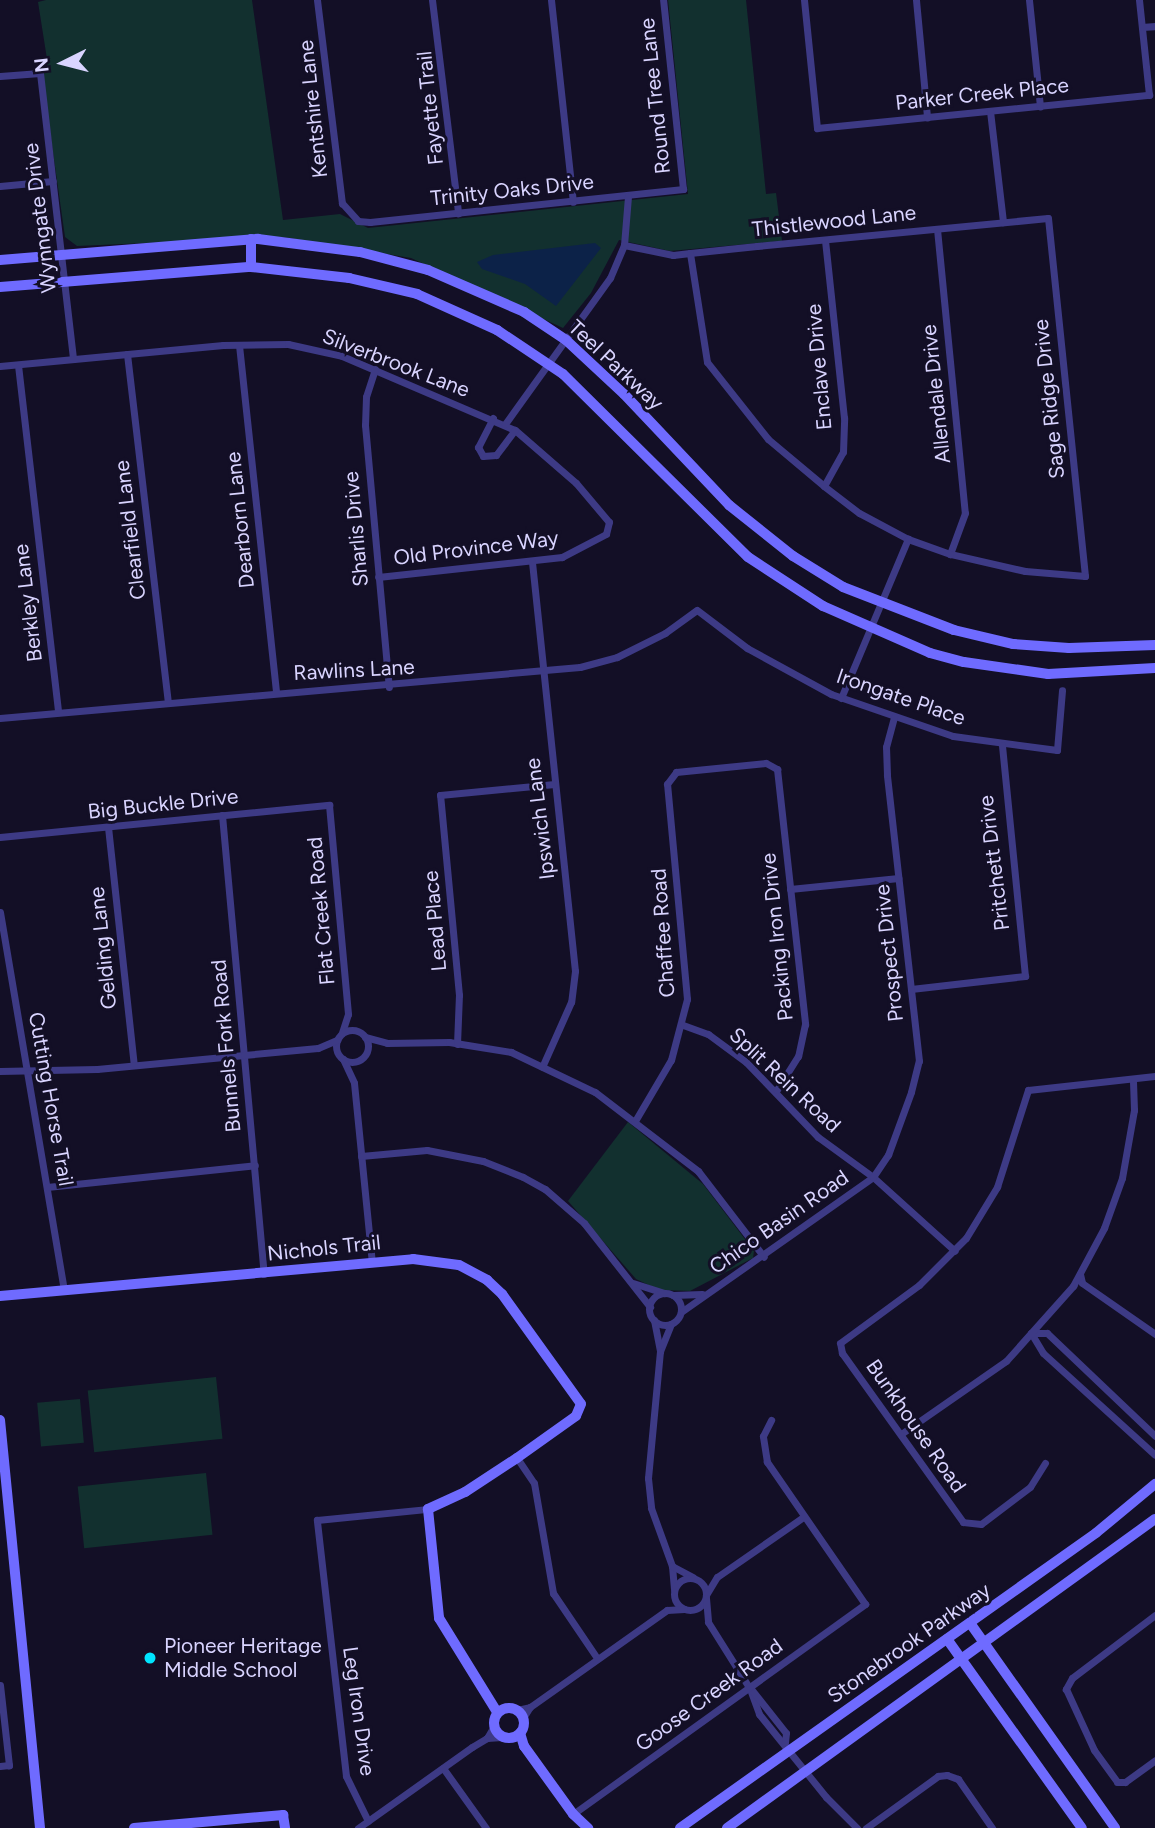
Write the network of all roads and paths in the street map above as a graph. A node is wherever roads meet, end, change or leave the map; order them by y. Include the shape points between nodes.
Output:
1 (317, 0) edge
2 (432, 0) edge
3 (551, 0) edge
4 (663, 0) edge
5 (804, 0) edge
6 (916, 0) edge
7 (1029, 0) edge
8 (1139, 0) edge
9 (1155, 26) edge
10 (1142, 27) junction
11 (0, 76) edge
12 (1040, 106) junction
13 (990, 111) junction
14 (928, 117) junction
15 (53, 181) junction
16 (0, 186) edge
17 (683, 189) joint
18 (628, 197) junction
19 (573, 202) junction
20 (348, 213) joint
21 (458, 213) junction
22 (1048, 218) joint
23 (1003, 222) junction
24 (937, 229) junction
25 (251, 239) junction
26 (825, 240) junction
27 (624, 245) junction
28 (690, 253) junction
29 (62, 256) junction
30 (0, 260) edge
31 (251, 267) junction
32 (65, 282) junction
33 (0, 287) edge
34 (566, 340) junction
35 (239, 345) junction
36 (127, 354) junction
37 (73, 359) junction
38 (547, 363) junction
39 (18, 365) junction
40 (0, 366) edge
41 (374, 369) junction
42 (493, 418) junction
43 (505, 425) junction
44 (515, 430) junction
45 (824, 486) junction
46 (609, 526) joint
47 (908, 539) junction
48 (950, 554) junction
49 (532, 562) junction
50 (378, 577) junction
51 (882, 606) junction
52 (697, 610) joint
53 (870, 629) junction
54 (1155, 645) edge
55 (1155, 668) edge
56 (542, 671) junction
57 (389, 687) junction
58 (1062, 690) dead end
59 (276, 691) junction
60 (841, 698) junction
61 (168, 701) junction
62 (58, 712) junction
63 (894, 717) junction
64 (0, 718) edge
65 (1002, 745) junction
66 (670, 775) joint
67 (554, 784) junction
68 (330, 805) joint
69 (222, 816) junction
70 (108, 827) junction
71 (0, 837) edge
72 (898, 878) junction
73 (790, 889) junction
74 (0, 912) edge
75 (911, 989) junction
76 (348, 1014) junction
77 (683, 1025) junction
78 (363, 1035) junction
79 (339, 1036) junction
80 (387, 1043) junction
81 (457, 1044) junction
82 (318, 1048) junction
83 (244, 1055) junction
84 (364, 1056) junction
85 (341, 1057) junction
86 (134, 1065) junction
87 (542, 1067) junction
88 (24, 1068) junction
89 (0, 1071) edge
90 (1155, 1076) edge
91 (1133, 1079) junction
92 (354, 1083) junction
93 (777, 1090) junction
94 (635, 1121) junction
95 (361, 1156) junction
96 (255, 1166) junction
97 (873, 1177) junction
98 (47, 1187) junction
99 (955, 1251) junction
100 (764, 1257) junction
101 (372, 1263) junction
102 (264, 1274) junction
103 (1080, 1274) junction
104 (632, 1283) junction
105 (64, 1291) junction
106 (668, 1294) junction
107 (703, 1294) junction
108 (0, 1296) edge
109 (650, 1307) junction
110 (681, 1312) junction
111 (654, 1320) junction
112 (671, 1324) junction
113 (1031, 1333) junction
114 (1155, 1334) edge
115 (660, 1351) junction
116 (0, 1420) edge
117 (771, 1420) dead end
118 (901, 1434) junction
119 (1155, 1436) edge
120 (1, 1454) edge
121 (1155, 1455) edge
122 (517, 1458) junction
123 (1045, 1463) dead end
124 (1155, 1483) edge
125 (428, 1509) junction
126 (802, 1518) junction
127 (1155, 1519) edge
128 (672, 1566) junction
129 (717, 1577) junction
130 (695, 1578) junction
131 (674, 1590) junction
132 (706, 1597) junction
133 (684, 1609) junction
134 (667, 1610) junction
135 (1155, 1615) edge
136 (708, 1622) junction
137 (970, 1623) junction
138 (947, 1639) junction
139 (985, 1645) junction
140 (597, 1658) junction
141 (962, 1660) junction
142 (0, 1685) edge
143 (750, 1689) junction
144 (511, 1712) junction
145 (494, 1726) junction
146 (511, 1736) junction
147 (487, 1738) junction
148 (788, 1746) junction
149 (1154, 1764) edge
150 (4, 1765) edge
151 (443, 1768) junction
152 (806, 1771) junction
153 (573, 1814) junction
154 (368, 1821) junction
155 (40, 1828) edge
156 (134, 1828) edge
157 (285, 1828) edge
158 (358, 1828) edge
159 (486, 1828) edge
160 (577, 1828) edge
161 (588, 1828) edge
162 (680, 1828) edge
163 (727, 1828) edge
164 (857, 1828) edge
165 (866, 1828) edge
166 (992, 1828) edge
167 (1082, 1828) edge
168 (1115, 1828) edge

1 - 20 street, Kentshire Lane via 339,186
2 - 21 street, Fayette Trail
3 - 19 street
4 - 17 street, Round Tree Lane
5 - 14 street, Parker Creek Place via 817,128
6 - 14 street
7 - 12 street
8 - 10 street
9 - 10 street
10 - 12 street, Parker Creek Place via 1149,95
11 - 15 street, Wynngate Drive via 40,73
12 - 13 street, Parker Creek Place
13 - 14 street, Parker Creek Place
13 - 23 street
15 - 16 street
15 - 29 street, Wynngate Drive
17 - 18 street, Trinity Oaks Drive
18 - 19 street, Trinity Oaks Drive
18 - 27 street
19 - 21 street, Trinity Oaks Drive
20 - 21 street, Trinity Oaks Drive via 370,222
22 - 23 street, Thistlewood Lane
22 - 48 street, Sage Ridge Drive via 1085,576 1025,571
23 - 24 street, Thistlewood Lane
24 - 26 street, Thistlewood Lane
24 - 48 street, Allendale Drive via 965,513
25 - 29 main road, Teel Parkway
25 - 31 main road
25 - 34 main road, Teel Parkway via 360,252 428,270 524,312
26 - 28 street, Thistlewood Lane
26 - 45 street, Enclave Drive via 844,418 843,452
27 - 28 street, Thistlewood Lane via 656,253
27 - 34 street via 610,278
28 - 45 street via 707,362 768,439
29 - 30 main road, Teel Parkway
29 - 32 street, Wynngate Drive
31 - 32 main road, Teel Parkway
31 - 38 main road, Teel Parkway via 349,278 417,294 497,330
32 - 33 main road, Teel Parkway
32 - 37 street, Wynngate Drive
34 - 38 street
34 - 51 main road, Teel Parkway via 729,505 793,556
35 - 36 street, Silverbrook Lane
35 - 41 street, Silverbrook Lane via 295,345
35 - 59 street, Dearborn Lane
36 - 37 street, Silverbrook Lane
36 - 61 street, Clearfield Lane
37 - 39 street, Silverbrook Lane
38 - 43 street
38 - 53 main road, Teel Parkway via 625,430 698,511 748,557 823,606
39 - 40 street, Silverbrook Lane
39 - 62 street, Berkley Lane
41 - 42 street, Silverbrook Lane
41 - 50 street, Sharlis Drive via 365,418
42 - 43 street, Silverbrook Lane
42 - 44 street via 478,447 483,456 496,455
43 - 44 street, Silverbrook Lane
44 - 46 street, Silverbrook Lane via 576,483
45 - 47 street via 859,513
46 - 49 street, Old Province Way via 606,534 574,553
47 - 48 street
47 - 51 street
49 - 50 street, Old Province Way
49 - 56 street, Ipswich Lane
50 - 57 street, Sharlis Drive
51 - 53 street
51 - 54 main road, Teel Parkway via 954,630 1013,643 1069,648
52 - 56 street, Rawlins Lane via 665,633 617,657
52 - 60 street, Irongate Place via 747,648
53 - 55 main road, Teel Parkway via 949,659 1025,672
53 - 60 street
56 - 57 street, Rawlins Lane
56 - 67 street, Ipswich Lane
57 - 59 street, Rawlins Lane
58 - 65 street, Irongate Place via 1057,750
59 - 61 street, Rawlins Lane
60 - 63 street, Irongate Place
61 - 62 street, Rawlins Lane
62 - 64 street, Rawlins Lane
63 - 65 street, Irongate Place
63 - 72 street, Prospect Drive via 886,747
65 - 75 street, Pritchett Drive via 1026,976
66 - 73 street, Packing Iron Drive via 766,763 777,772
66 - 77 street, Chaffee Road via 667,784 687,974
67 - 81 street, Lead Place via 440,795 459,995
67 - 87 street, Ipswich Lane via 575,981 569,1007
68 - 69 street, Big Buckle Drive
68 - 76 street, Flat Creek Road
69 - 70 street, Big Buckle Drive
69 - 83 street, Bunnels Fork Road
70 - 71 street, Big Buckle Drive
70 - 86 street, Gelding Lane
72 - 73 street
72 - 75 street, Prospect Drive
73 - 93 street, Packing Iron Drive via 805,1024 799,1056
74 - 88 street, Cutting Horse Trail
75 - 97 street, Prospect Drive via 919,1061 888,1155
76 - 78 street, Flat Creek Road
76 - 79 street, Flat Creek Road
77 - 93 street, Split Rein Road via 717,1039
77 - 94 street, Chaffee Road via 665,1073
78 - 79 street
78 - 80 street
78 - 84 street
79 - 82 street
79 - 85 street
80 - 81 street
80 - 84 street
81 - 87 street via 511,1052
82 - 83 street
82 - 85 street
83 - 86 street
83 - 96 street, Bunnels Fork Road
84 - 85 street
84 - 92 street
85 - 92 street
86 - 88 street
87 - 94 street via 595,1092
88 - 89 street
88 - 98 street, Cutting Horse Trail
90 - 91 street
91 - 99 street via 1028,1090 990,1202
91 - 103 street via 1133,1127 1122,1178 1104,1228
92 - 95 street
93 - 97 street, Split Rein Road via 818,1137
94 - 100 street via 698,1171
95 - 101 street
95 - 104 street via 427,1150 483,1161 523,1178 545,1189 584,1223
96 - 98 street
96 - 102 street, Bunnels Fork Road
97 - 99 street, Split Rein Road
97 - 100 street, Chico Basin Road
98 - 105 street, Cutting Horse Trail
99 - 118 street, Bunkhouse Road via 839,1343
100 - 107 street, Chico Basin Road
101 - 102 main road, Nichols Trail
101 - 122 main road, Nichols Trail via 437,1260 487,1280 502,1294 579,1398 581,1409
102 - 105 main road, Nichols Trail
103 - 113 street
103 - 114 street via 1082,1283
104 - 106 street, Chico Basin Road
104 - 109 street
105 - 108 main road, Nichols Trail
106 - 107 street, Chico Basin Road
106 - 109 street via 654,1297
106 - 110 street
107 - 110 street, Chico Basin Road
109 - 111 street
110 - 112 street
111 - 112 street
111 - 115 street
112 - 115 street
113 - 118 street via 986,1376
113 - 119 street via 1047,1333
113 - 121 street via 1042,1353
115 - 128 street via 648,1478 651,1508
116 - 120 main road
117 - 126 street via 763,1436 767,1462
118 - 123 street, Bunkhouse Road via 969,1526 981,1524 1030,1488
120 - 155 main road
122 - 125 main road via 465,1492
122 - 140 street via 534,1483 554,1593
124 - 137 main road, Stonebrook Parkway via 1096,1534
125 - 144 main road via 439,1618 492,1699
125 - 154 street, Leg Iron Drive via 317,1520 346,1776
126 - 129 street
126 - 143 street, Goose Creek Road via 865,1604
127 - 139 main road
128 - 130 street
128 - 131 street
129 - 130 street
129 - 132 street
130 - 131 street via 682,1580
130 - 132 street
131 - 133 street
131 - 134 street
132 - 133 street via 698,1608
132 - 136 street
133 - 134 street
133 - 136 street
134 - 140 street
135 - 149 street via 1072,1678 1066,1689 1094,1750 1117,1782
136 - 143 street
137 - 138 main road, Stonebrook Parkway
137 - 139 main road
138 - 141 main road
138 - 148 main road, Stonebrook Parkway
139 - 141 main road
139 - 168 main road
140 - 144 street via 530,1707
141 - 152 main road
141 - 167 main road
142 - 150 street
143 - 148 street via 786,1733
143 - 148 street via 759,1714 776,1739
143 - 153 street, Goose Creek Road
144 - 145 main road
144 - 146 main road
145 - 146 main road
145 - 147 street
146 - 147 street
146 - 153 main road via 524,1746
147 - 151 street
148 - 152 street
148 - 162 main road, Stonebrook Parkway
151 - 154 street
151 - 159 street
152 - 163 main road
152 - 164 street
153 - 160 main road
153 - 161 main road
154 - 158 street
156 - 157 main road via 284,1815
165 - 166 street via 938,1776 958,1779

